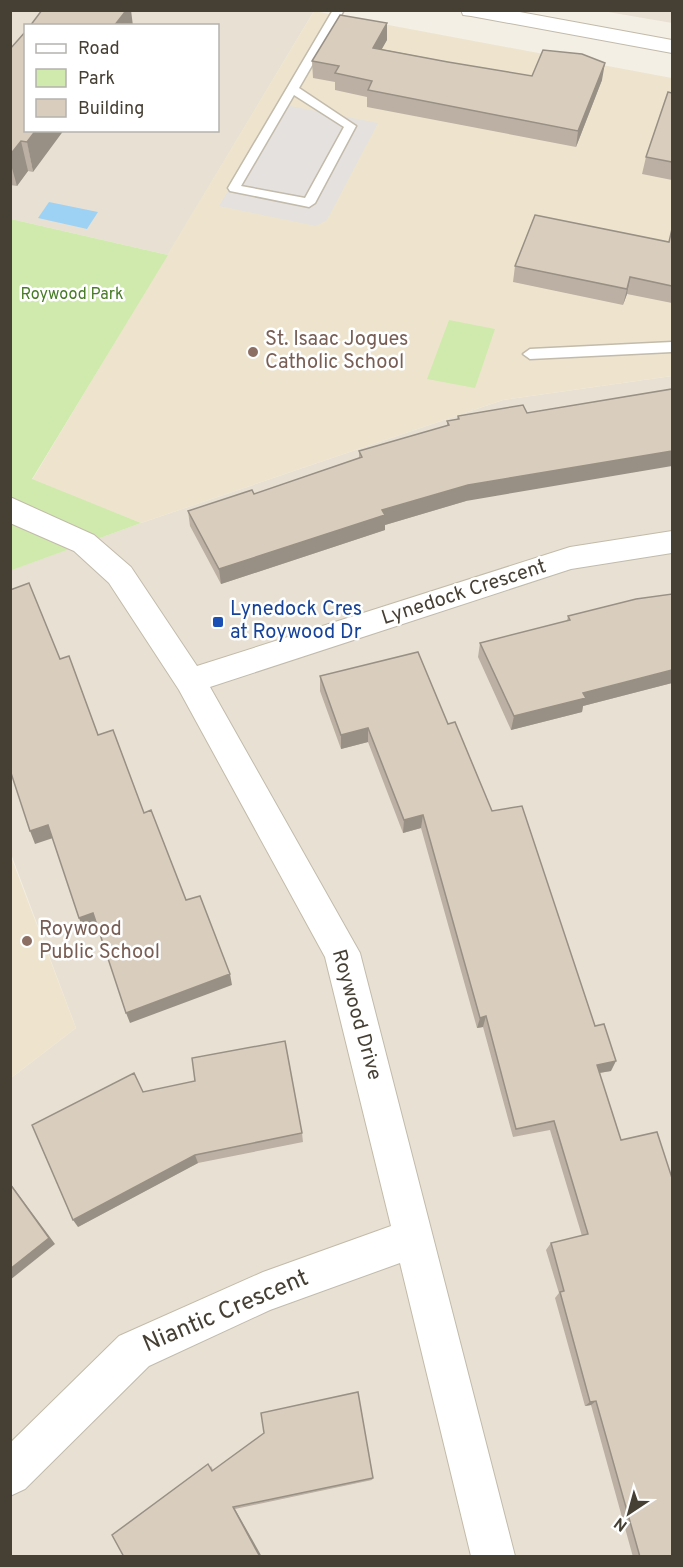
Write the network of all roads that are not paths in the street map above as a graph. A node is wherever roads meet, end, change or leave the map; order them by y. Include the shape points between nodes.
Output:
1 (339, 10) edge
2 (471, 10) edge
3 (672, 47) edge
4 (291, 88) junction
5 (672, 347) edge
6 (530, 354) dead end
7 (10, 508) edge
8 (672, 542) edge
9 (190, 681) junction
10 (414, 1238) junction
11 (10, 1474) edge
12 (493, 1557) edge

1 - 4 lane
2 - 3 street
4 - 4 lane via 234,188 309,203 350,126
5 - 6 lane
7 - 9 street, Roywood Drive via 84,543 120,575
8 - 9 street, Lynedock Crescent via 570,558
9 - 10 street, Roywood Drive via 342,953
10 - 11 street, Niantic Crescent via 263,1292 134,1352
10 - 12 street, Roywood Drive

